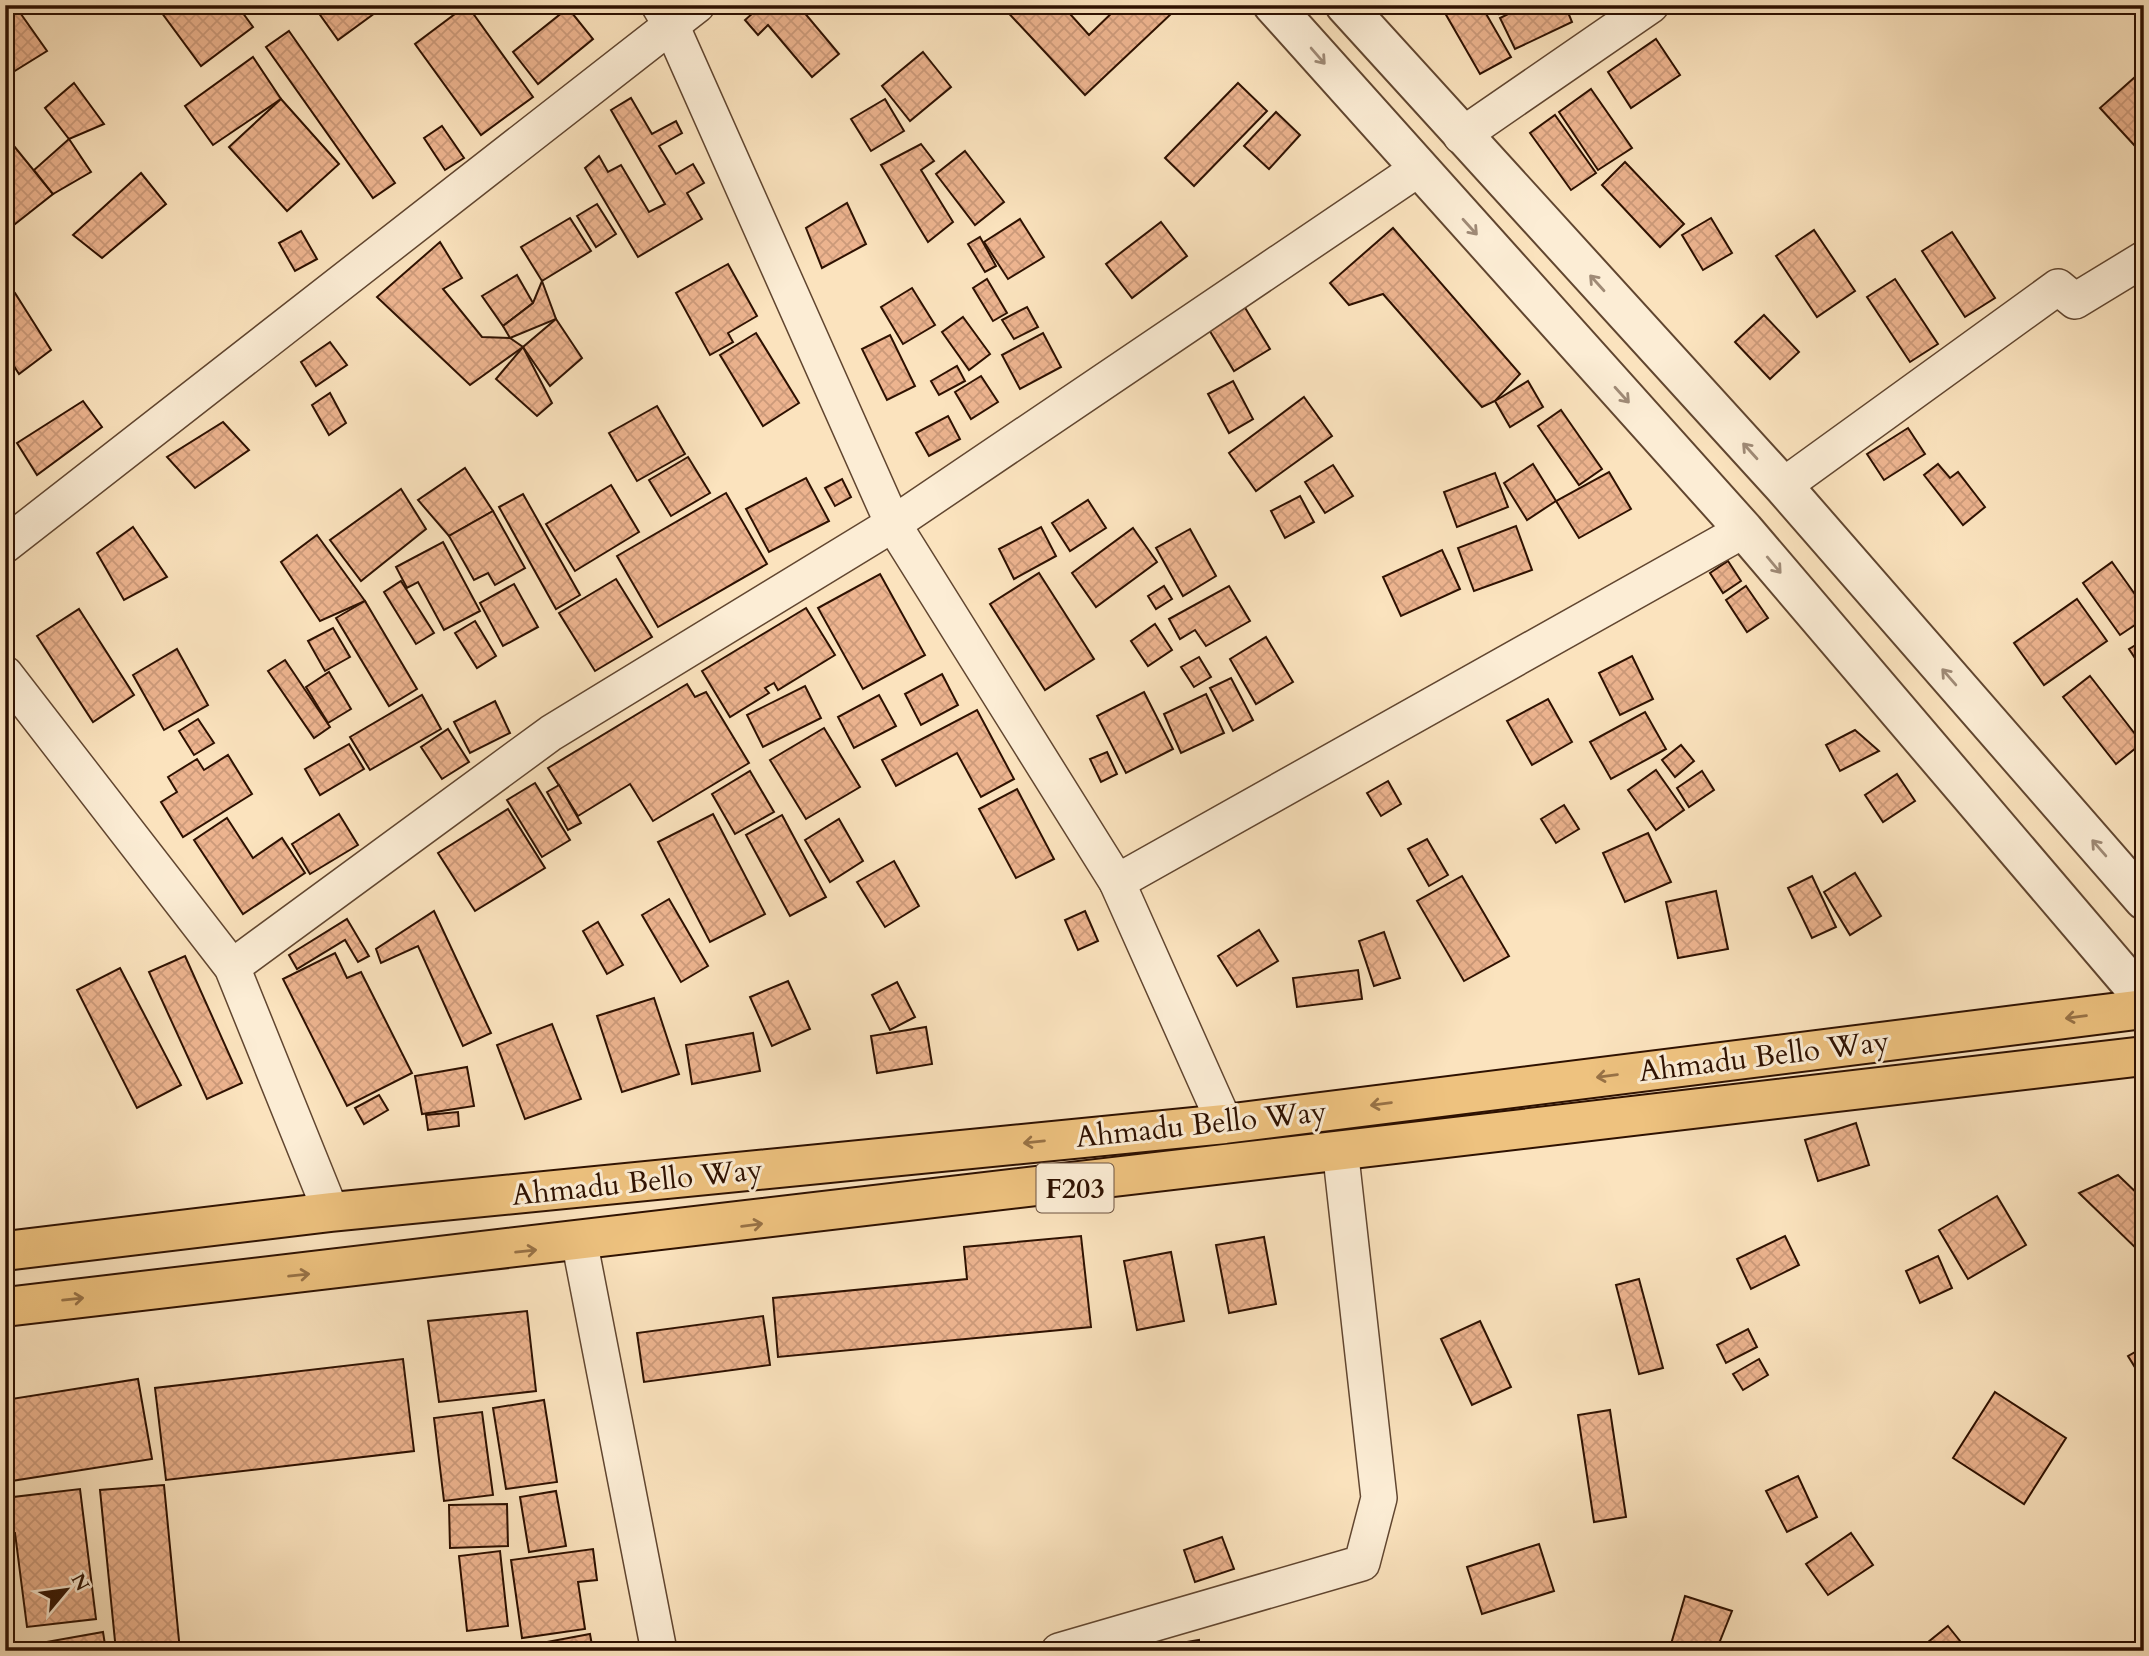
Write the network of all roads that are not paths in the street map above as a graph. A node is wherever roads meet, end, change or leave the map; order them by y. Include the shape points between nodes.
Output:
1 (1273, 5) edge
2 (1345, 5) edge
3 (1651, 5) edge
4 (676, 12) edge
5 (1461, 136) junction
6 (1418, 169) junction
7 (2144, 259) edge
8 (1783, 486) junction
9 (893, 524) junction
10 (1744, 530) junction
11 (5, 545) edge
12 (5, 674) edge
13 (1117, 882) junction
14 (2144, 900) edge
15 (232, 967) junction
16 (2144, 999) edge
17 (2144, 1009) edge
18 (2144, 1056) edge
19 (1225, 1124) junction
20 (1341, 1157) junction
21 (331, 1212) junction
22 (580, 1245) junction
23 (5, 1251) edge
24 (5, 1307) edge
25 (659, 1651) edge
26 (1059, 1651) edge

1 -> 6 street
2 - 5 street
3 - 5 street
4 - 9 street
4 - 11 street
8 -> 5 street
6 - 9 street
6 -> 10 street
7 - 8 street via 2075,301 2058,287
14 -> 8 street
9 - 13 street
9 - 15 street via 551,733
10 - 13 street
10 -> 16 street
12 - 15 street
13 - 19 street
15 - 21 street
17 -> 19 main road, Ahmadu Bello Way / F203
18 - 20 main road, F203
19 -> 21 main road, Ahmadu Bello Way / F203
22 -> 20 main road, F203
20 - 26 street via 1378,1498 1362,1563
21 - 23 main road, Ahmadu Bello Way / F203
24 -> 22 main road, F203
22 - 25 street

